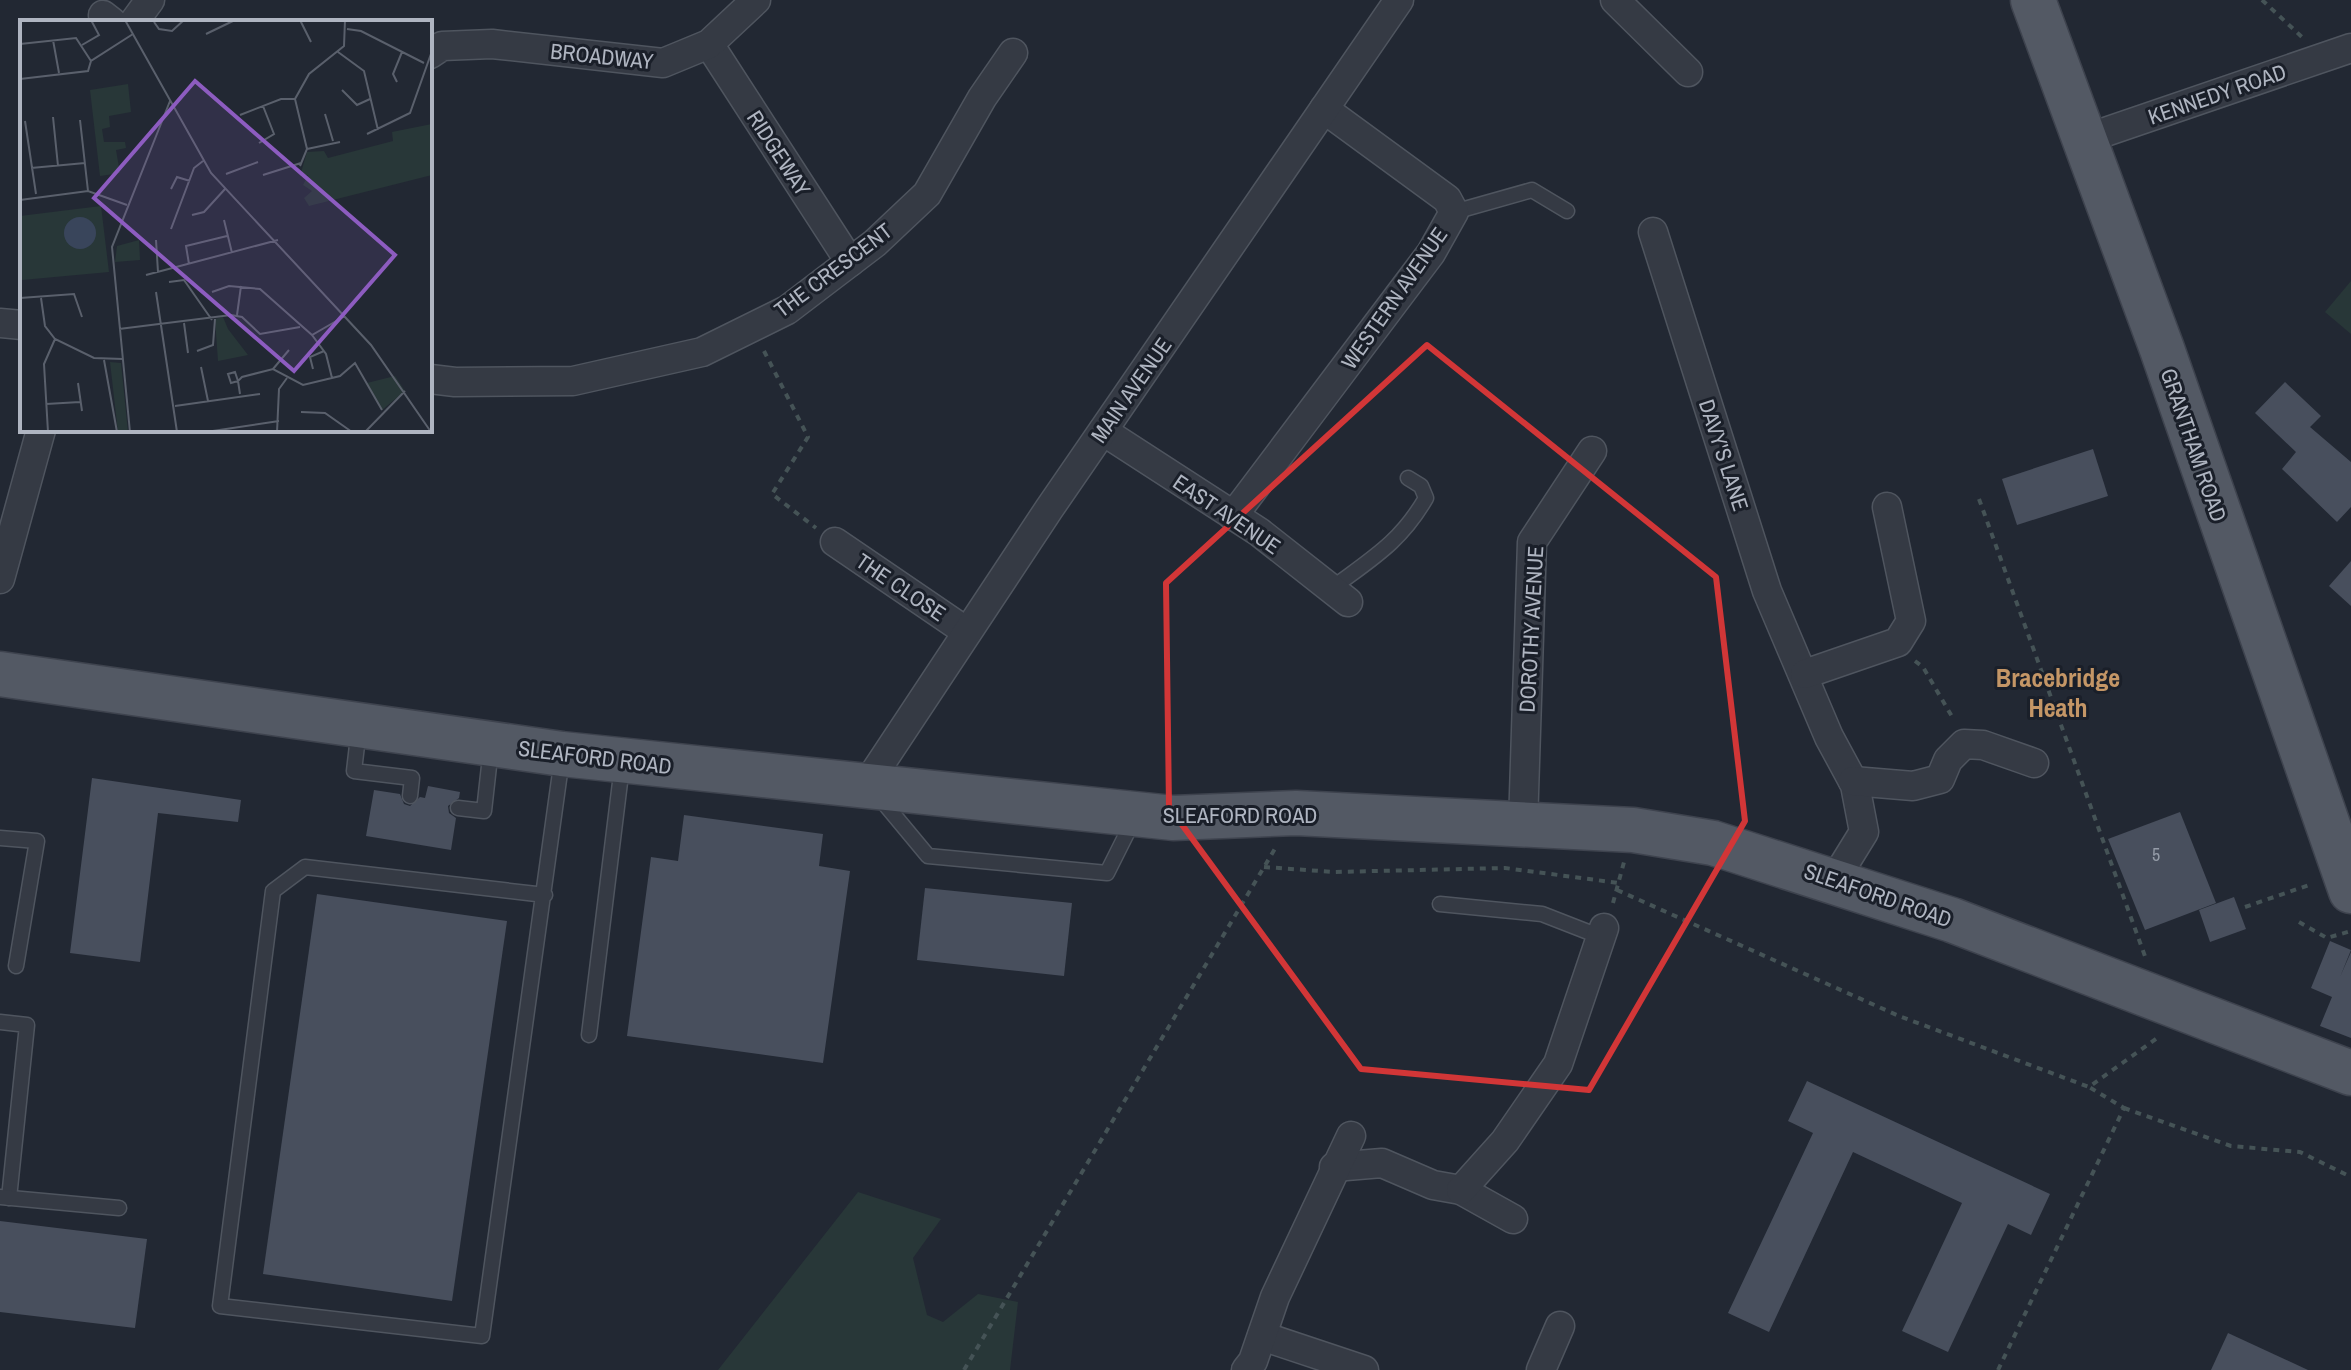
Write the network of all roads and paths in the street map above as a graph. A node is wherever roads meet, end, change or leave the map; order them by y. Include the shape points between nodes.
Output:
1 (150, 0) edge
2 (756, 0) edge
3 (1399, 0) edge
4 (1615, 0) edge
5 (2033, 0) edge
6 (2262, 0) edge
7 (135, 20) edge
8 (709, 44) junction
9 (2351, 48) edge
10 (432, 53) edge
11 (1013, 53) dead end
12 (2324, 57) junction
13 (1688, 72) dead end
14 (1324, 109) junction
15 (2082, 140) junction
16 (1567, 211) dead end
17 (1454, 212) junction
18 (1653, 232) dead end
19 (850, 262) junction
20 (0, 323) edge
21 (20, 325) edge
22 (752, 327) junction
23 (432, 379) edge
24 (1103, 431) junction
25 (40, 432) edge
26 (1592, 451) dead end
27 (1408, 478) dead end
28 (1979, 499) dead end
29 (1887, 507) dead end
30 (1233, 516) junction
31 (835, 542) joint
32 (0, 579) edge
33 (1340, 595) joint
34 (967, 632) junction
35 (1890, 644) junction
36 (0, 674) edge
37 (1805, 674) junction
38 (360, 725) junction
39 (491, 744) junction
40 (1966, 744) junction
41 (562, 754) junction
42 (622, 761) junction
43 (2034, 763) dead end
44 (1853, 781) junction
45 (867, 784) junction
46 (410, 796) dead end
47 (458, 808) dead end
48 (1136, 813) junction
49 (1296, 813) junction
50 (1523, 825) junction
51 (1633, 830) junction
52 (0, 838) edge
53 (1264, 867) junction
54 (1835, 879) junction
55 (2348, 882) edge
56 (1619, 883) junction
57 (1617, 890) junction
58 (545, 895) junction
59 (1440, 904) dead end
60 (2245, 907) dead end
61 (2299, 922) dead end
62 (2351, 931) edge
63 (1602, 933) junction
64 (16, 966) dead end
65 (2177, 1008) junction
66 (0, 1022) edge
67 (589, 1035) dead end
68 (2351, 1073) edge
69 (2089, 1087) junction
70 (2124, 1108) junction
71 (1351, 1136) dead end
72 (1334, 1167) junction
73 (2351, 1177) edge
74 (1461, 1190) junction
75 (4, 1197) edge
76 (119, 1208) dead end
77 (1513, 1219) dead end
78 (1560, 1326) dead end
79 (1262, 1336) junction
80 (966, 1369) edge
81 (1246, 1370) edge
82 (1364, 1370) edge
83 (1541, 1370) edge
84 (1998, 1370) edge

1 - 7 street
2 - 8 street, BROADWAY
3 - 14 street, MAIN AVENUE
4 - 13 street
5 - 15 main road, GRANTHAM ROAD
6 - 12 path
8 - 10 street, BROADWAY via 663,63 492,44 442,46
8 - 19 street, RIDGEWAY
9 - 12 street, KENNEDY ROAD
11 - 19 street, THE CRESCENT via 927,194
12 - 15 street, KENNEDY ROAD
14 - 17 street, WESTERN AVENUE via 1413,172 1447,199
14 - 24 street, MAIN AVENUE
15 - 55 main road, GRANTHAM ROAD via 2162,349
16 - 17 lane via 1532,190
17 - 30 street, WESTERN AVENUE via 1431,253
18 - 37 street, DAVY'S LANE via 1767,591
19 - 22 street, THE CRESCENT via 787,310
20 - 21 street
22 - 23 street, THE CRESCENT via 702,352 573,381
22 - 31 path via 808,437 772,494
24 - 30 street, EAST AVENUE
24 - 34 street, MAIN AVENUE
25 - 32 street
26 - 50 street, DOROTHY AVENUE via 1532,542
27 - 33 lane via 1421,486 1426,498 1392,545
28 - 65 path
29 - 35 street via 1911,621 1898,642
30 - 33 street, EAST AVENUE
31 - 34 street, THE CLOSE
34 - 45 street, MAIN AVENUE
35 - 37 street
35 - 40 path via 1923,667
36 - 38 main road, SLEAFORD ROAD
37 - 44 street, DAVY'S LANE
38 - 39 main road, SLEAFORD ROAD
38 - 46 lane via 354,771 412,778
39 - 41 main road, SLEAFORD ROAD
39 - 47 lane via 484,811
40 - 43 street
40 - 44 street via 1948,760 1940,779 1913,786
41 - 42 main road, SLEAFORD ROAD
41 - 58 lane
42 - 45 main road, SLEAFORD ROAD
42 - 67 lane
44 - 54 street, DAVY'S LANE via 1864,832
45 - 48 main road, SLEAFORD ROAD
45 - 48 lane via 928,856 1107,873
48 - 49 main road, SLEAFORD ROAD via 1173,818
49 - 50 main road, SLEAFORD ROAD
49 - 53 path
50 - 51 main road, SLEAFORD ROAD
51 - 54 main road, SLEAFORD ROAD via 1713,843
51 - 56 path
52 - 64 lane via 37,841
53 - 56 path via 1334,872 1505,868
53 - 80 path
54 - 65 main road, SLEAFORD ROAD
55 - 60 path
56 - 57 path
57 - 63 path
57 - 69 path via 1899,1016
58 - 58 lane via 482,1336 220,1306 273,891 305,867
59 - 63 lane via 1542,914
61 - 62 path via 2327,938
63 - 74 street via 1558,1064 1505,1141
65 - 68 main road, SLEAFORD ROAD
65 - 69 path
66 - 75 lane via 27,1025
69 - 70 path
70 - 73 path via 2231,1146 2300,1152
70 - 84 path
71 - 72 street
72 - 74 street via 1382,1163 1433,1185
72 - 79 street
74 - 77 street
75 - 76 lane
78 - 83 street
79 - 81 street
79 - 82 street

